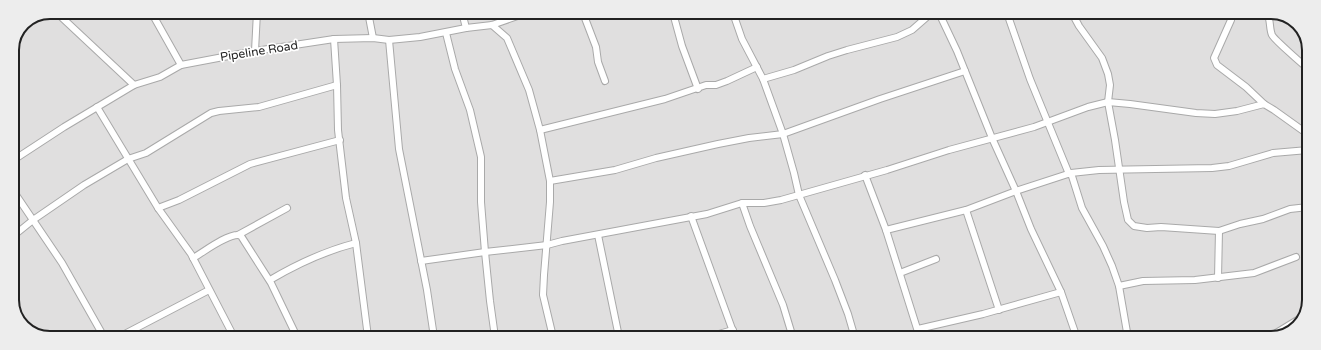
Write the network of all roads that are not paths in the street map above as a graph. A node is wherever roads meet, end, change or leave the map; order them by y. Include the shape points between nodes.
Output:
1 (63, 19) edge
2 (155, 19) edge
3 (257, 19) edge
4 (369, 19) edge
5 (464, 19) edge
6 (509, 19) edge
7 (586, 19) edge
8 (675, 19) edge
9 (735, 19) edge
10 (925, 19) edge
11 (942, 19) edge
12 (1009, 19) edge
13 (1075, 19) edge
14 (1230, 19) edge
15 (1270, 19) edge
16 (492, 25) junction
17 (466, 28) junction
18 (446, 33) junction
19 (373, 38) junction
20 (334, 39) junction
21 (389, 40) junction
22 (255, 51) junction
23 (181, 65) junction
24 (1302, 65) edge
25 (757, 67) junction
26 (966, 71) junction
27 (763, 78) junction
28 (605, 81) dead end
29 (134, 85) junction
30 (337, 85) junction
31 (698, 89) junction
32 (1108, 102) junction
33 (1264, 104) junction
34 (97, 107) junction
35 (1047, 123) junction
36 (540, 130) junction
37 (1302, 131) edge
38 (783, 134) junction
39 (992, 138) junction
40 (340, 140) junction
41 (1302, 151) edge
42 (19, 157) edge
43 (128, 159) junction
44 (1119, 170) junction
45 (1070, 174) junction
46 (865, 175) junction
47 (550, 181) junction
48 (1016, 191) junction
49 (799, 195) junction
50 (19, 199) edge
51 (742, 203) junction
52 (158, 208) junction
53 (287, 208) dead end
54 (1302, 208) edge
55 (966, 210) junction
56 (691, 216) junction
57 (33, 220) junction
58 (886, 230) junction
59 (19, 231) edge
60 (1219, 231) junction
61 (238, 235) junction
62 (598, 235) junction
63 (356, 243) junction
64 (547, 245) junction
65 (485, 252) junction
66 (1296, 257) dead end
67 (193, 258) junction
68 (936, 259) dead end
69 (421, 261) junction
70 (900, 273) junction
71 (1218, 278) junction
72 (270, 280) junction
73 (1119, 286) junction
74 (209, 290) junction
75 (1061, 292) junction
76 (999, 310) junction
77 (918, 329) joint
78 (733, 330) joint
79 (101, 331) edge
80 (130, 331) edge
81 (231, 331) edge
82 (294, 331) edge
83 (367, 331) edge
84 (433, 331) edge
85 (494, 331) edge
86 (552, 331) edge
87 (618, 331) edge
88 (729, 331) edge
89 (791, 331) edge
90 (853, 331) edge
91 (1075, 331) edge
92 (1127, 331) edge

1 - 29 street
2 - 23 street
3 - 22 street
4 - 19 street
5 - 17 street
6 - 16 street, Pipeline Road
7 - 28 street
8 - 31 street
9 - 25 street via 742,39
10 - 27 street via 912,30 897,37 847,50 794,70
11 - 26 street
12 - 35 street
13 - 32 street via 1102,58 1110,85
14 - 33 street via 1214,58 1215,62
15 - 24 street via 1274,38
16 - 17 street, Pipeline Road
16 - 36 street via 507,38 529,90
17 - 18 street, Pipeline Road
18 - 21 street, Pipeline Road
18 - 65 street via 455,69 470,110 481,157
19 - 20 street, Pipeline Road
19 - 21 street, Pipeline Road
20 - 22 street, Pipeline Road
20 - 30 street
21 - 69 street via 399,149
22 - 23 street, Pipeline Road
23 - 29 street, Pipeline Road via 160,77
25 - 27 street
25 - 31 street via 727,81
26 - 38 street
26 - 39 street
27 - 38 street
29 - 34 street, Pipeline Road
30 - 40 street
30 - 43 street via 259,108 211,113 146,153
31 - 36 street via 642,106
32 - 33 street via 1215,114
32 - 35 street
32 - 44 street
33 - 37 street
34 - 42 street, Pipeline Road
34 - 43 street
35 - 39 street
35 - 45 street
36 - 47 street
38 - 47 street via 718,144 615,170
38 - 49 street
39 - 46 street
39 - 48 street
40 - 52 street via 250,164
40 - 63 street via 346,198
41 - 44 street via 1273,153 1212,168
43 - 52 street
43 - 57 street
44 - 45 street
44 - 60 street via 1126,213 1134,226
45 - 48 street
45 - 73 street via 1082,208 1103,246
46 - 49 street
46 - 58 street
47 - 64 street
48 - 55 street
48 - 75 street
49 - 51 street via 764,203
49 - 90 street via 835,280
50 - 57 street
51 - 56 street via 707,214
51 - 89 street via 784,305
52 - 67 street
53 - 61 street
54 - 60 street
55 - 58 street
55 - 76 street
56 - 62 street
56 - 78 street
57 - 59 street
57 - 79 street via 62,262
58 - 70 street
60 - 71 street
61 - 67 street via 227,238
61 - 72 street
62 - 64 street
62 - 87 street
63 - 72 street via 334,249 292,267
63 - 83 street
64 - 65 street
64 - 86 street via 544,295
65 - 69 street
65 - 85 street
66 - 71 street via 1254,273
67 - 74 street
68 - 70 street
69 - 84 street
70 - 77 street
71 - 73 street via 1143,281
72 - 82 street
73 - 92 street
74 - 80 street
74 - 81 street
75 - 76 street
75 - 91 street
76 - 77 street
78 - 88 street

